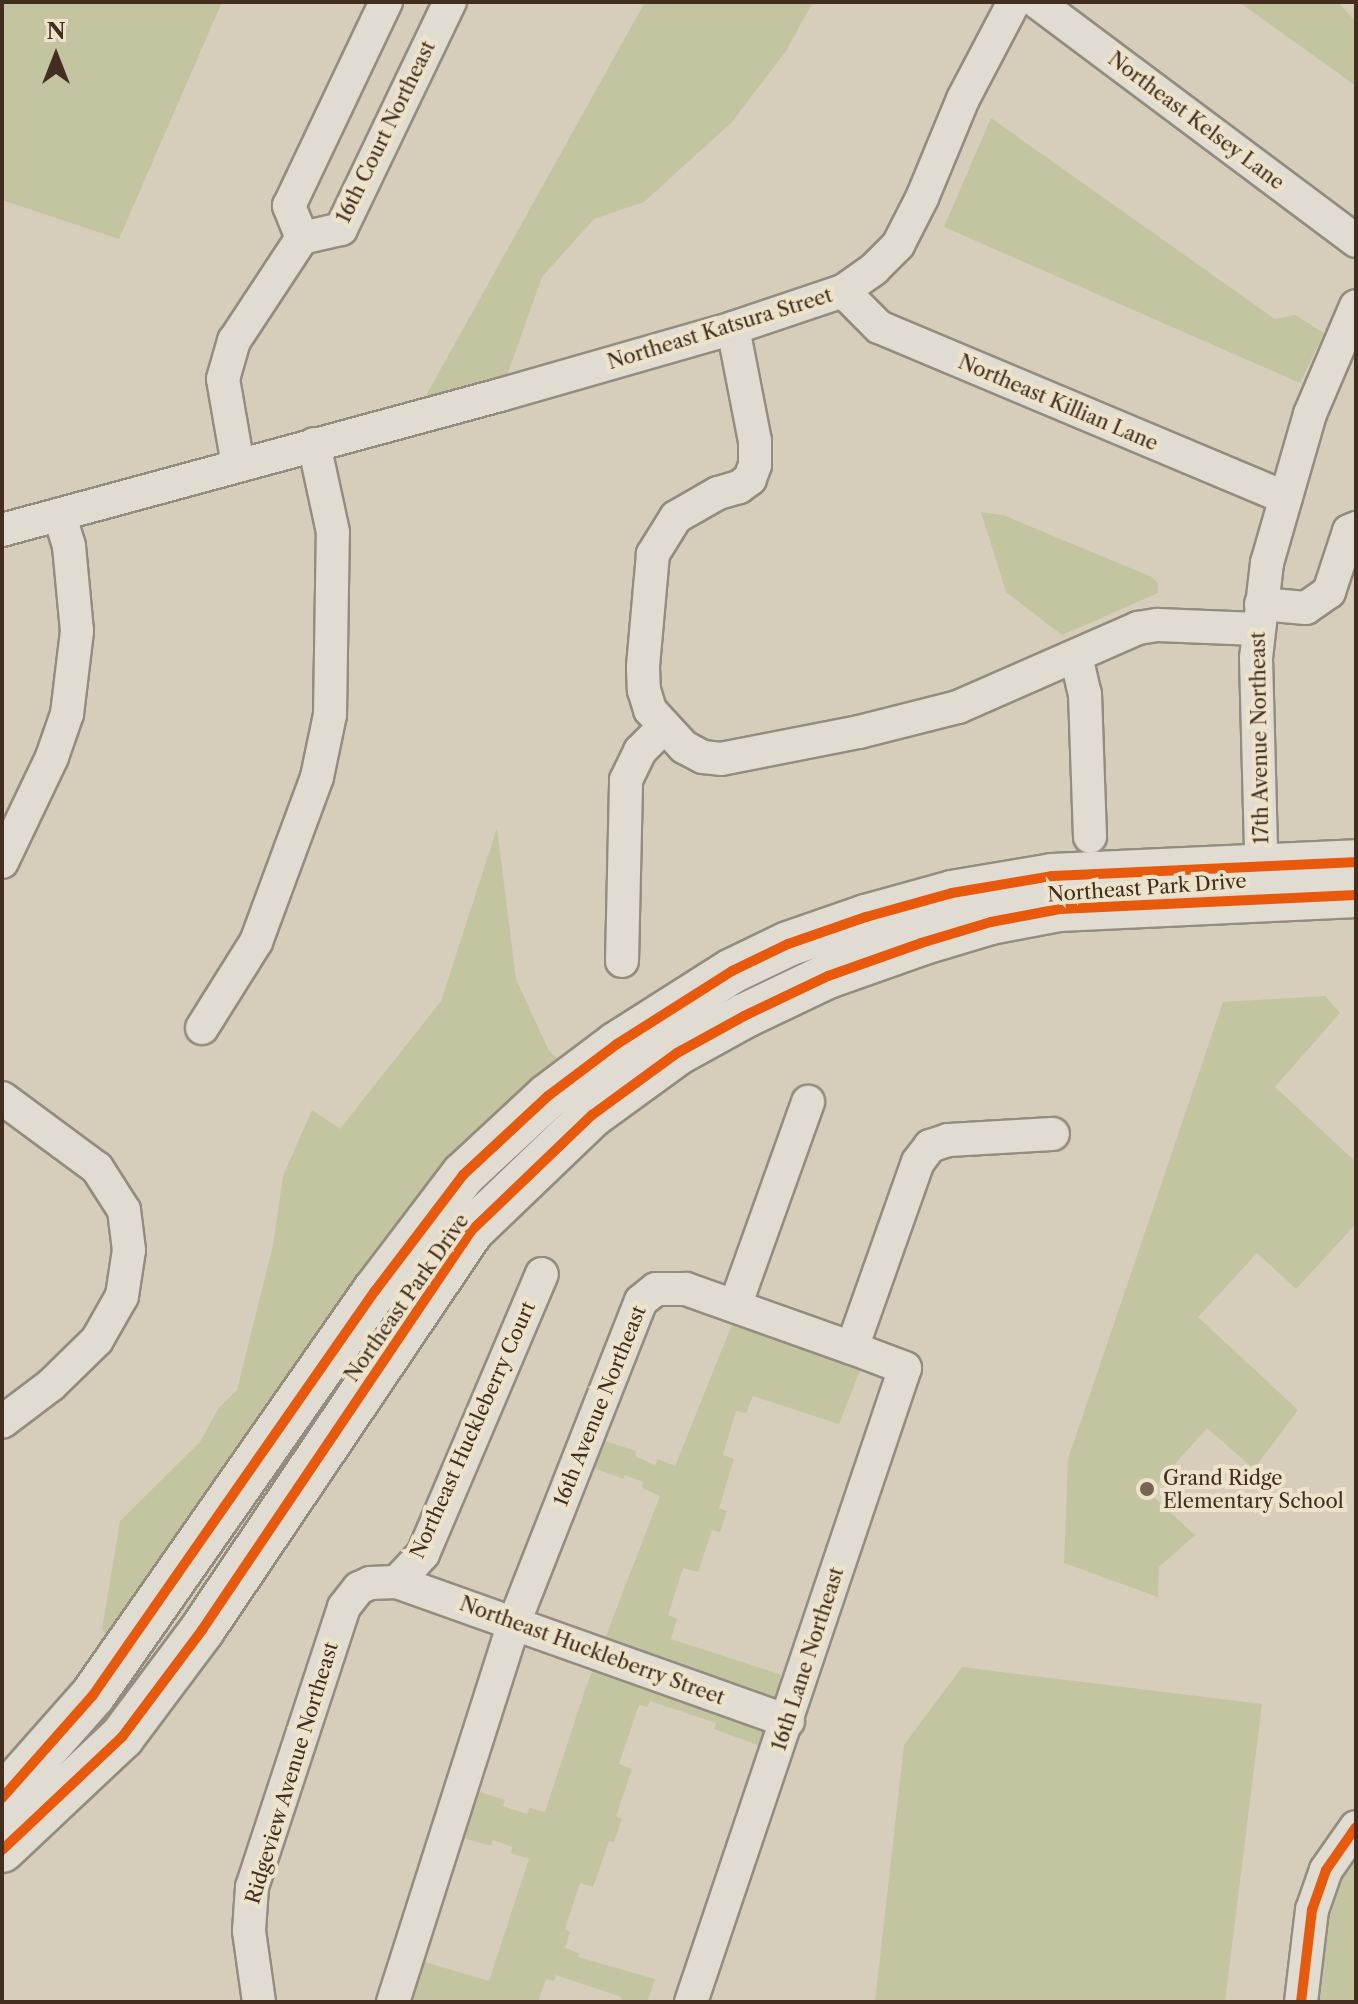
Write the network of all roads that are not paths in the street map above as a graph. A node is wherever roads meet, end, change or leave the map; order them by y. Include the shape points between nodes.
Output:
1 (386, 2) edge
2 (450, 2) edge
3 (1014, 2) edge
4 (1037, 2) edge
5 (302, 238) junction
6 (1356, 241) edge
7 (843, 291) junction
8 (1356, 306) edge
9 (733, 328) junction
10 (314, 444) junction
11 (238, 465) junction
12 (1285, 498) junction
13 (60, 517) junction
14 (1356, 528) edge
15 (2, 530) edge
16 (1259, 617) junction
17 (1076, 656) junction
18 (663, 728) junction
19 (1090, 837) dead end
20 (2, 862) edge
21 (1356, 862) edge
22 (1262, 882) junction
23 (1356, 895) edge
24 (622, 961) dead end
25 (202, 1028) dead end
26 (2, 1098) edge
27 (808, 1102) dead end
28 (1053, 1134) dead end
29 (542, 1274) dead end
30 (735, 1306) junction
31 (852, 1348) junction
32 (2, 1422) edge
33 (397, 1582) junction
34 (514, 1623) junction
35 (788, 1721) junction
36 (2, 1798) edge
37 (1356, 1827) edge
38 (2, 1850) edge
39 (259, 2002) edge
40 (393, 2002) edge
41 (691, 2002) edge
42 (1301, 2002) edge

1 - 5 street via 289,206
2 - 5 street, 16th Court Northeast via 341,229
3 - 7 street, Northeast Katsura Street via 963,99 898,245
4 - 6 street, Northeast Kelsey Lane
5 - 11 street via 234,341 226,362 223,379
7 - 9 street, Northeast Katsura Street
7 - 12 street, Northeast Killian Lane via 879,327
8 - 12 street, 17th Avenue Northeast via 1310,414
9 - 10 street, Northeast Katsura Street
9 - 18 street via 755,465 750,479 739,487 676,517 653,554 643,667 650,710
10 - 11 street, Northeast Katsura Street
10 - 25 street via 333,532 330,715 317,777 256,942
11 - 13 street, Northeast Katsura Street
12 - 16 street, 17th Avenue Northeast
13 - 15 street, Northeast Katsura Street
13 - 20 street via 75,594 69,701 52,757
14 - 16 street via 1349,531 1329,592 1306,608
16 - 17 street via 1158,625 1104,641
16 - 22 street, 17th Avenue Northeast
17 - 18 street via 958,707 721,759 703,757
17 - 19 street via 1085,694
18 - 24 street via 640,751 626,780
21 - 22 street, Northeast Park Drive
22 - 23 street, Northeast Park Drive
22 - 36 street, Northeast Park Drive via 1052,876 952,893 788,944 732,971 607,1052 548,1096 463,1175 375,1291 93,1695
22 - 38 street, Northeast Park Drive via 1060,909 921,943 828,976 744,1016 677,1053 592,1115 471,1231 202,1630 122,1737
26 - 32 street via 97,1168 124,1210 129,1250 122,1296 97,1340 51,1385
27 - 30 street
28 - 31 street via 948,1140 930,1146 918,1162
29 - 33 street, Northeast Huckleberry Court via 423,1554
30 - 31 street, 16th Avenue Northeast
30 - 34 street, 16th Avenue Northeast via 668,1287 641,1301
31 - 35 street, 16th Lane Northeast via 905,1368
33 - 34 street, Northeast Huckleberry Street
33 - 39 street, Ridgeview Avenue Northeast via 359,1588 344,1607 252,1887 249,1931
34 - 35 street, Northeast Huckleberry Street
34 - 40 street, 16th Avenue Northeast
35 - 41 street, 16th Lane Northeast
37 - 42 street via 1326,1870 1312,1910

